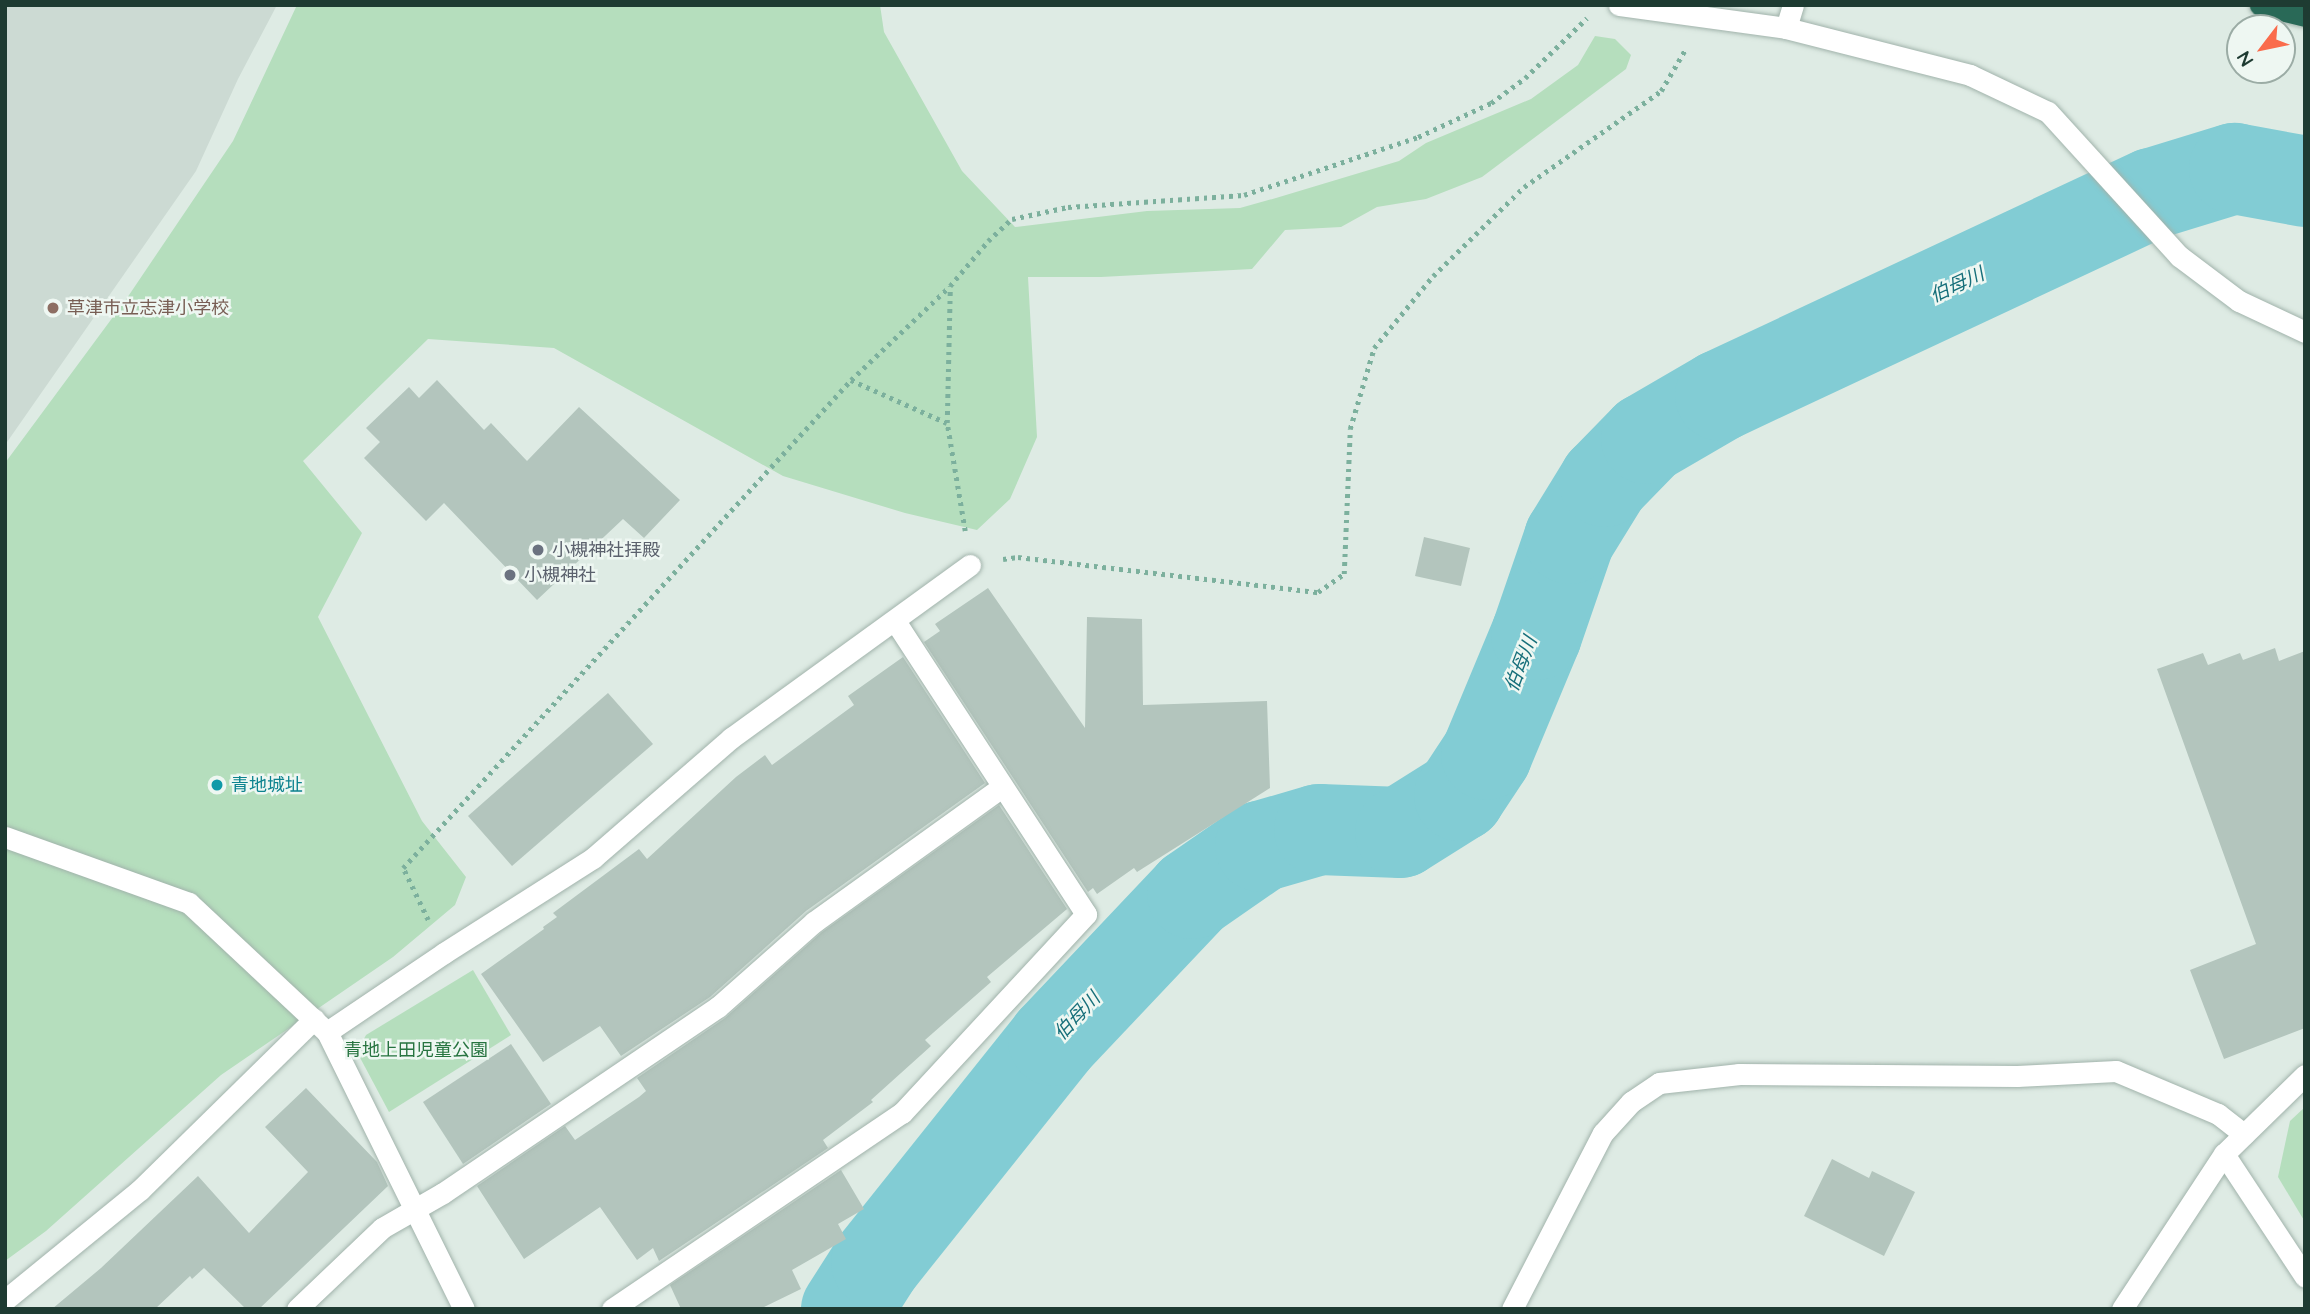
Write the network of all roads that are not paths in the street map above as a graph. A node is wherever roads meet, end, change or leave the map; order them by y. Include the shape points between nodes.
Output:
1 (1619, 5) edge
2 (1793, 5) edge
3 (2260, 5) edge
4 (2305, 16) edge
5 (1786, 28) junction
6 (2305, 332) edge
7 (970, 565) road end
8 (895, 621) junction
9 (1002, 787) junction
10 (5, 837) edge
11 (320, 1026) junction
12 (2305, 1075) edge
13 (2244, 1134) junction
14 (2224, 1154) junction
15 (415, 1211) junction
16 (2305, 1276) edge
17 (5, 1300) edge
18 (297, 1309) edge
19 (464, 1309) edge
20 (612, 1309) edge
21 (1512, 1309) edge
22 (2122, 1309) edge

1 - 5 street
2 - 5 street
3 - 4 highway
5 - 6 street via 1970,75 2048,112 2179,256 2239,301
7 - 8 street
8 - 9 street
8 - 11 street via 731,738 593,858
9 - 15 street via 814,922 718,1007
9 - 20 street via 1086,914 902,1113
10 - 11 street via 189,903
11 - 15 street
11 - 17 street via 140,1190
12 - 13 street
13 - 14 street
13 - 21 street via 2218,1114 2116,1072 1739,1074 1659,1083 1631,1102 1603,1133
14 - 16 street
14 - 22 street
15 - 18 street via 382,1228
15 - 19 street

